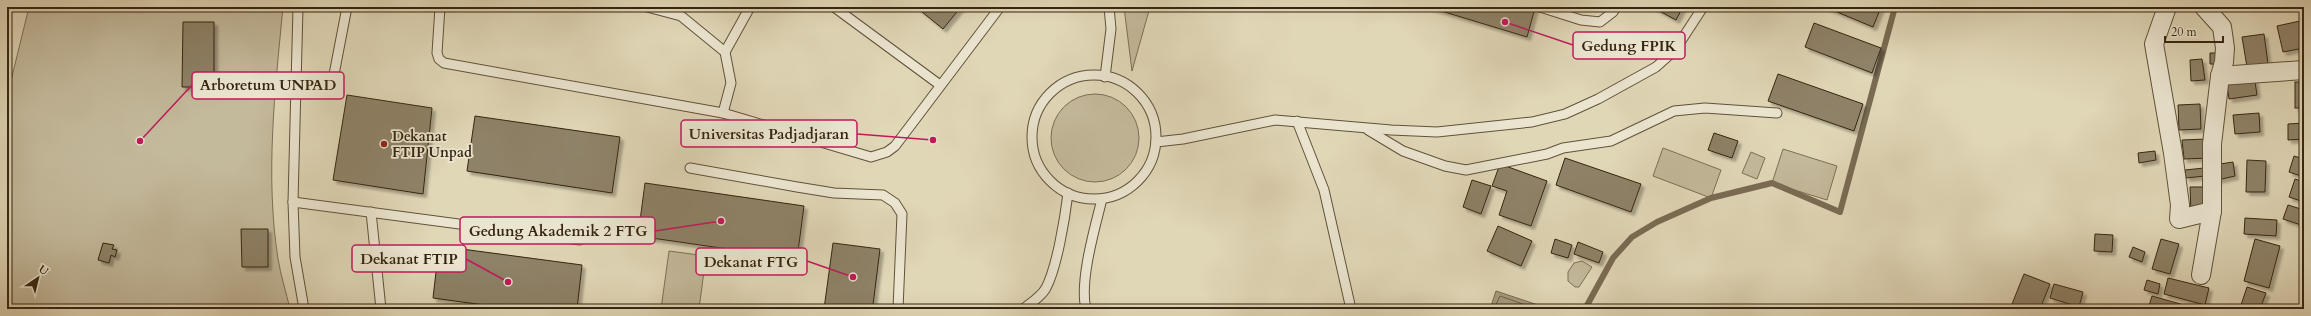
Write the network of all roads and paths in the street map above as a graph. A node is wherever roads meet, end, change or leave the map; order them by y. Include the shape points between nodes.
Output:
1 (298, 7) edge
2 (347, 7) edge
3 (440, 7) edge
4 (647, 7) edge
5 (750, 7) edge
6 (834, 7) edge
7 (1000, 7) edge
8 (1109, 7) edge
9 (1540, 7) edge
10 (1616, 7) edge
11 (1703, 7) edge
12 (2167, 7) edge
13 (2204, 7) edge
14 (725, 52) junction
15 (2304, 70) edge
16 (2220, 76) junction
17 (1105, 77) junction
18 (940, 85) junction
19 (332, 90) dead end
20 (723, 113) junction
21 (1777, 113) dead end
22 (1297, 121) junction
23 (1366, 128) junction
24 (1156, 142) junction
25 (690, 168) dead end
26 (1068, 193) junction
27 (1102, 199) junction
28 (292, 202) junction
29 (2212, 211) junction
30 (371, 212) junction
31 (580, 240) dead end
32 (2200, 275) dead end
33 (304, 309) edge
34 (381, 309) edge
35 (898, 309) edge
36 (1023, 309) edge
37 (1086, 309) edge
38 (1351, 309) edge

1 - 28 lane
2 - 19 lane
3 - 20 lane via 437,53 444,63
4 - 14 lane via 681,16
5 - 14 lane
6 - 18 lane
7 - 18 lane
8 - 17 lane via 1110,29
9 - 10 lane via 1581,20 1600,22
11 - 23 lane via 1675,50 1656,67 1565,114 1532,122 1437,132
12 - 29 street via 2154,44 2173,153 2180,205 2179,219
13 - 16 street via 2222,27 2225,48
14 - 20 lane via 731,84
15 - 16 street
16 - 29 street via 2212,144
17 - 24 lane via 1126,84 1146,103 1153,116
17 - 26 lane via 1087,76 1063,84 1040,106 1035,120 1033,145 1038,163 1046,176
18 - 20 lane via 895,146 871,157
21 - 23 lane via 1705,108 1674,110 1612,141 1563,148 1548,154 1466,170 1403,151
22 - 23 lane
22 - 24 lane via 1275,120
22 - 38 lane via 1324,190
24 - 27 lane via 1150,165 1141,178 1117,195
25 - 35 lane via 805,188 883,196 895,203 902,214
26 - 27 lane via 1090,199
26 - 36 lane via 1064,220 1046,288
27 - 37 lane via 1088,264
28 - 30 lane
28 - 33 lane via 295,257
29 - 32 street
30 - 31 lane
30 - 34 lane

